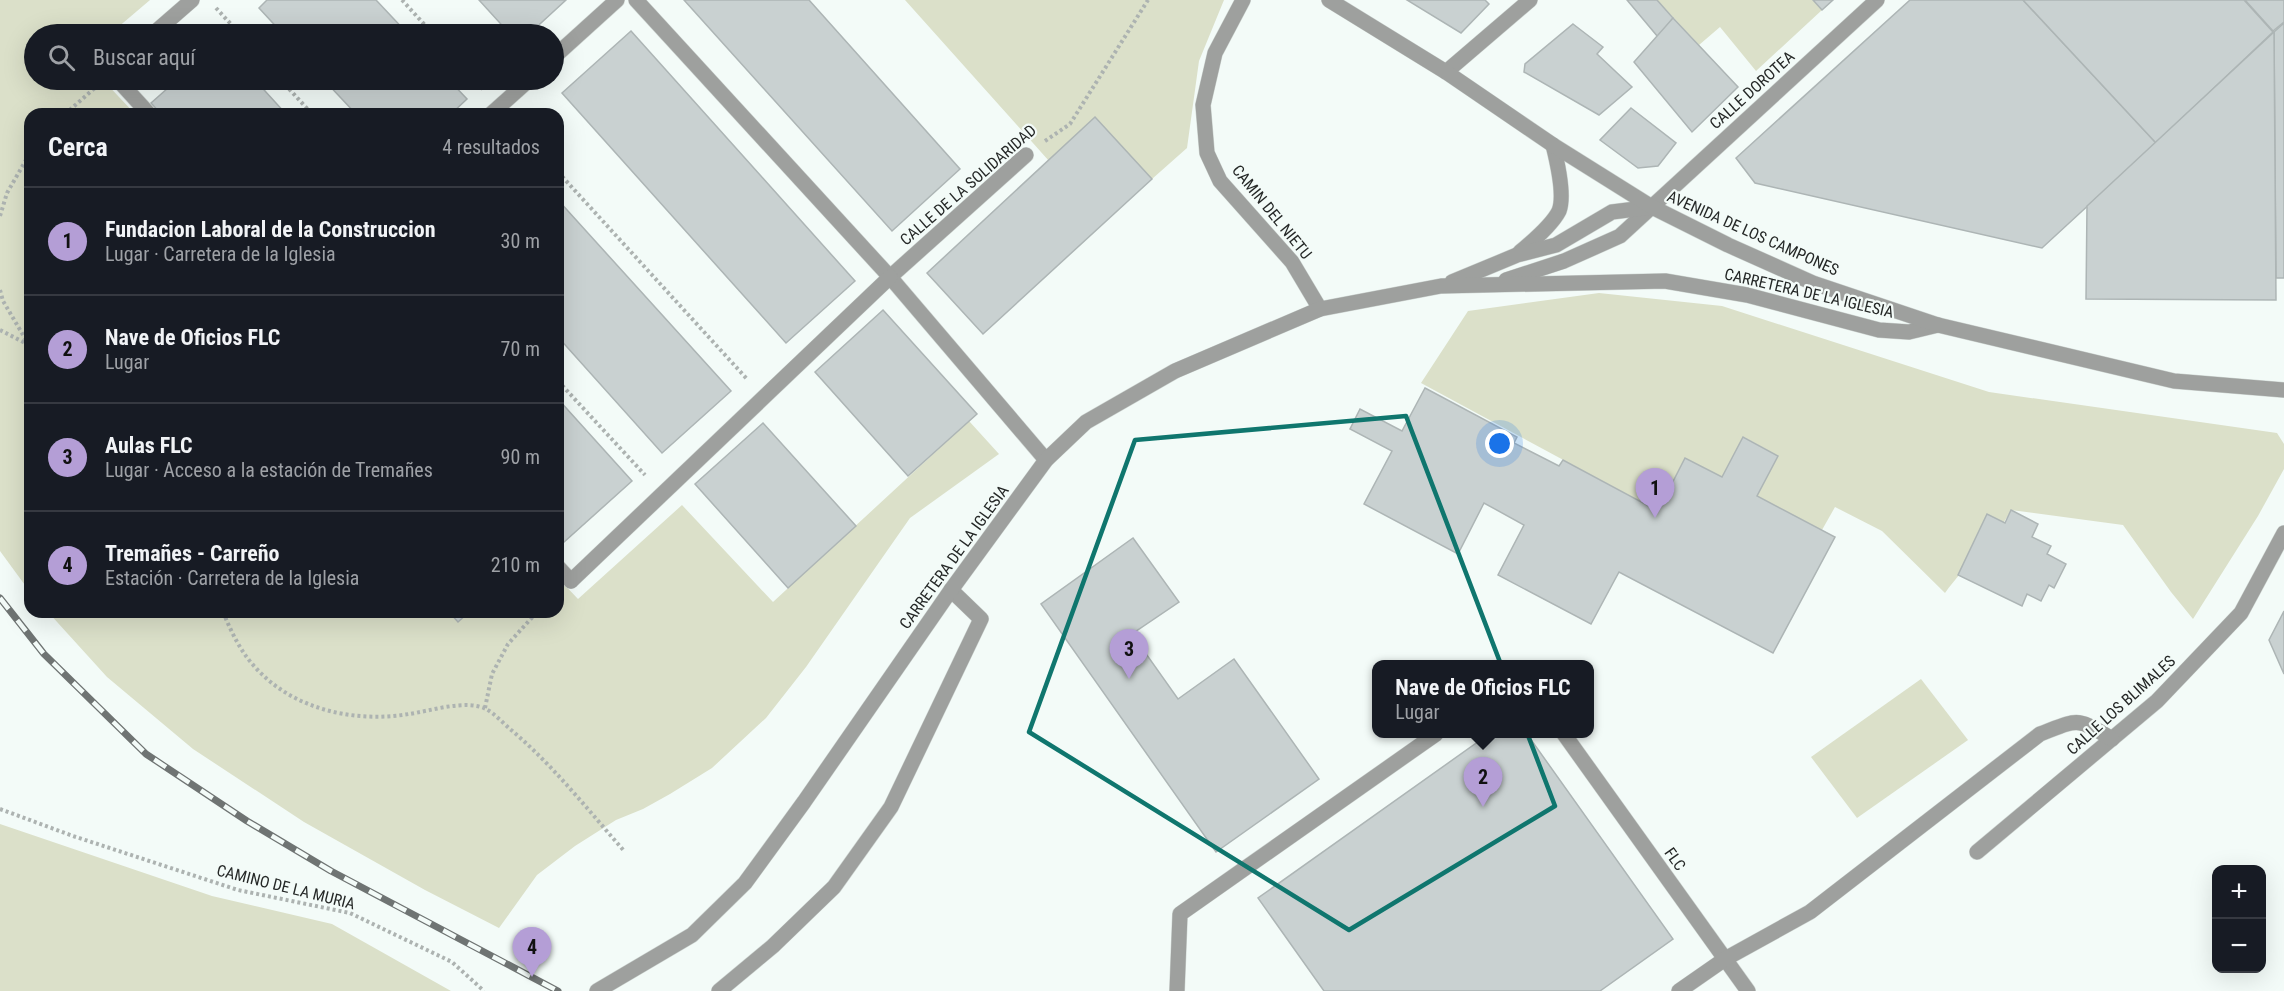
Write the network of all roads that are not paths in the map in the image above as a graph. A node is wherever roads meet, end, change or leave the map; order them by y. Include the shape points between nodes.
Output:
1 (192, 0) edge
2 (617, 0) edge
3 (636, 0) edge
4 (1243, 0) edge
5 (1329, 0) edge
6 (1530, 0) edge
7 (1877, 0) edge
8 (164, 24) edge
9 (564, 48) edge
10 (1446, 72) junction
11 (127, 90) edge
12 (518, 90) edge
13 (144, 108) edge
14 (498, 108) edge
15 (1553, 146) junction
16 (1026, 155) road end
17 (1652, 207) junction
18 (1517, 255) junction
19 (890, 277) junction
20 (1492, 285) junction
21 (1442, 286) junction
22 (1320, 309) junction
23 (1938, 325) junction
24 (2284, 390) edge
25 (1046, 460) junction
26 (2284, 533) edge
27 (564, 573) edge
28 (951, 590) junction
29 (1430, 738) edge
30 (1567, 738) edge
31 (2112, 739) junction
32 (1977, 852) dead end
33 (1725, 959) junction
34 (604, 988) edge
35 (720, 991) edge
36 (1177, 991) edge
37 (1679, 991) edge
38 (1748, 991) edge

1 - 8 street
2 - 9 street
3 - 19 street
4 - 22 street, CAMIN DEL NIETU via 1215,53 1203,105 1207,153 1220,181 1292,262
5 - 10 street, AVENIDA DE LOS CAMPONES
6 - 10 street
7 - 17 street, CALLE DOROTEA
10 - 15 street, AVENIDA DE LOS CAMPONES
11 - 13 street
12 - 14 street
15 - 17 street, AVENIDA DE LOS CAMPONES
15 - 18 street, CARRETERA DE LA IGLESIA via 1560,177 1559,210 1538,237
16 - 19 street, CALLE DE LA SOLIDARIDAD
17 - 18 street, CARRETERA DE LA IGLESIA via 1612,212 1556,245
17 - 20 street, CARRETERA DE LA IGLESIA via 1620,236 1564,261
17 - 23 street, AVENIDA DE LOS CAMPONES via 1813,283
18 - 21 street, CARRETERA DE LA IGLESIA
19 - 25 street
19 - 27 street, CALLE DE LA SOLIDARIDAD via 571,581
20 - 21 street, CARRETERA DE LA IGLESIA
20 - 23 street, CARRETERA DE LA IGLESIA via 1665,281 1747,295 1879,330 1909,332
21 - 22 street, CARRETERA DE LA IGLESIA
22 - 25 street, CARRETERA DE LA IGLESIA via 1175,371 1086,423
23 - 24 street, AVENIDA DE LOS CAMPONES via 2174,381
25 - 28 street, CARRETERA DE LA IGLESIA
26 - 31 street, CALLE LOS BLIMALES via 2241,613 2157,701
28 - 34 street, CARRETERA DE LA IGLESIA via 746,883 692,935
28 - 35 street via 981,619 891,807 834,887
29 - 36 street via 1180,914
30 - 33 street, FLC
31 - 32 street, CALLE LOS BLIMALES
31 - 33 street via 2088,724 2074,721 2040,734 1810,912
33 - 37 street
33 - 38 street, FLC

